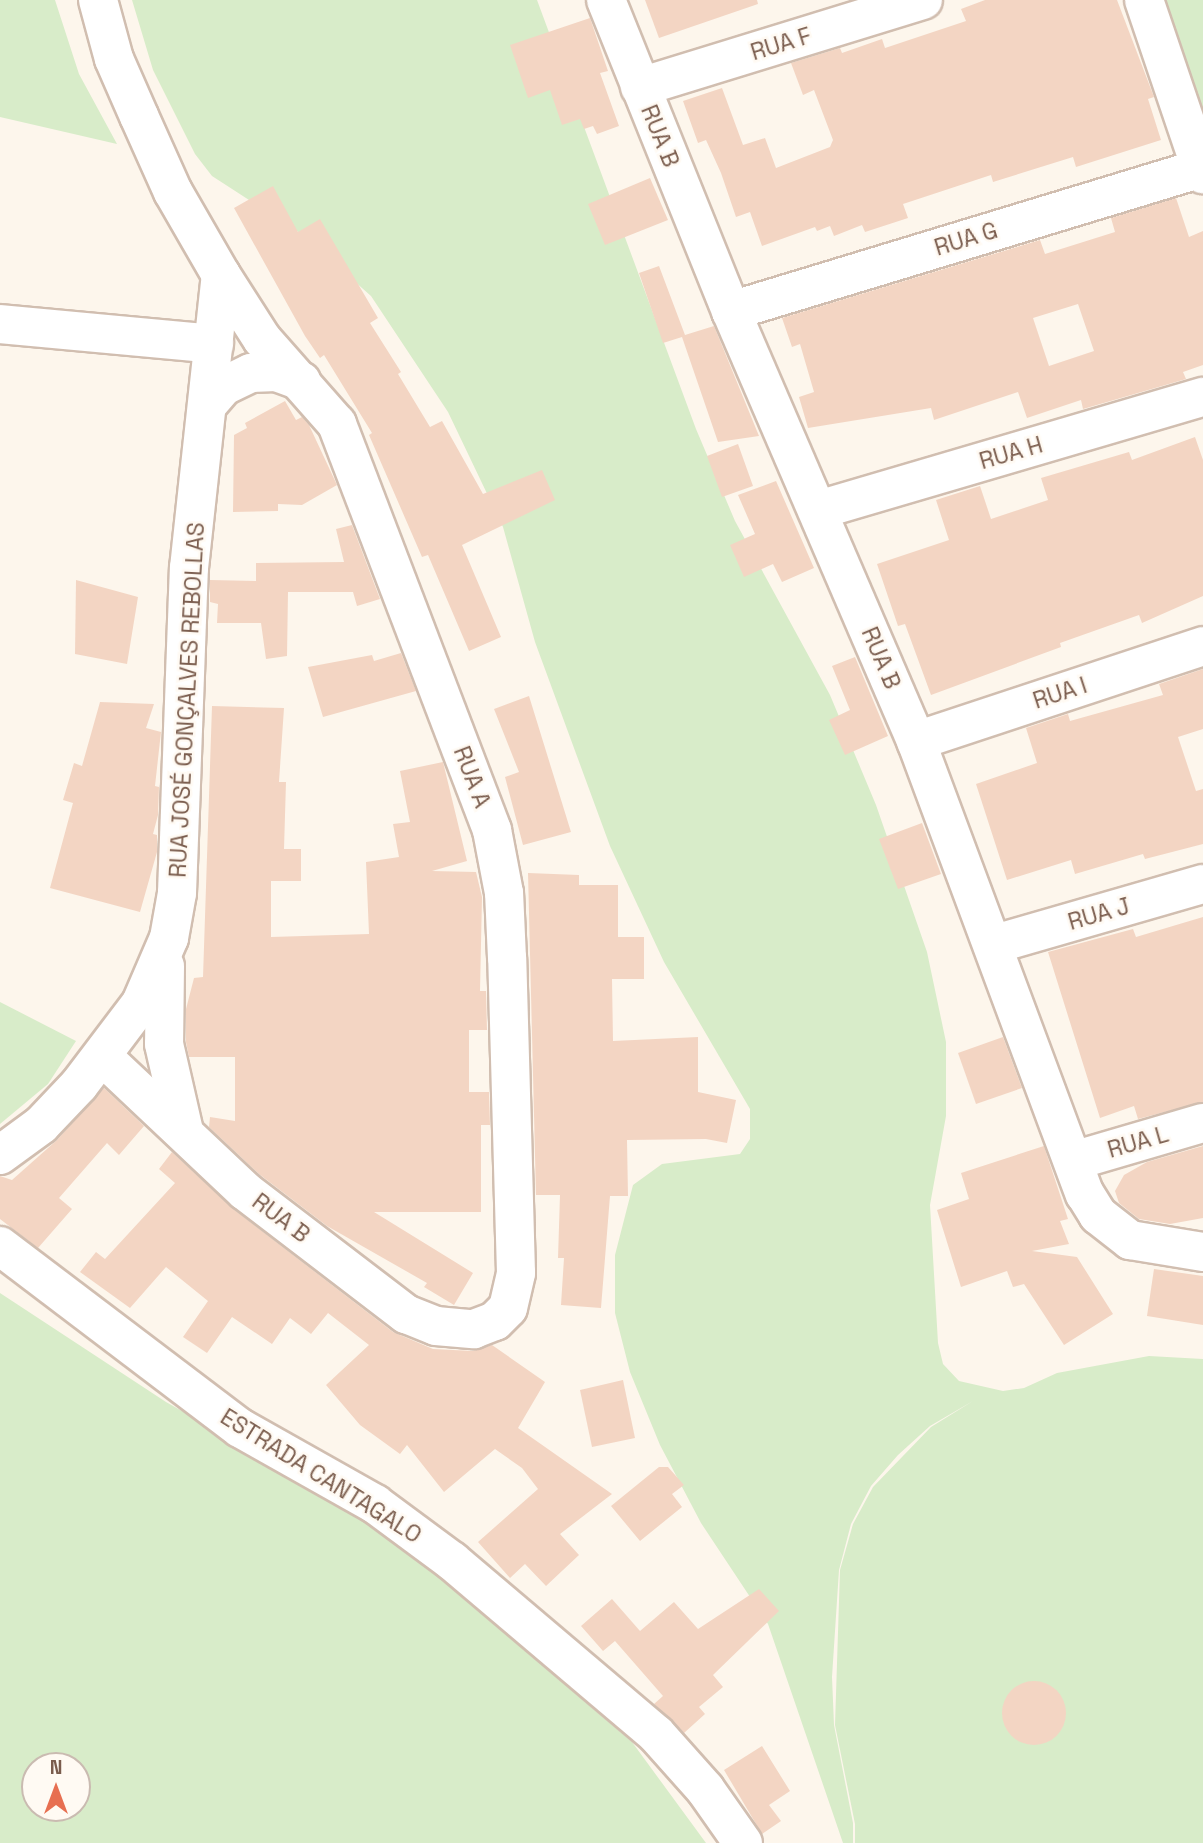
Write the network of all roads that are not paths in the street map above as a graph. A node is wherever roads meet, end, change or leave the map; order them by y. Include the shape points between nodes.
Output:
1 (98, 0) edge
2 (606, 0) edge
3 (923, 0) edge
4 (1144, 0) edge
5 (640, 87) junction
6 (1202, 171) edge
7 (221, 275) junction
8 (731, 311) junction
9 (0, 324) edge
10 (215, 344) junction
11 (301, 381) junction
12 (1203, 397) edge
13 (209, 402) junction
14 (818, 510) junction
15 (1203, 646) edge
16 (916, 741) junction
17 (1203, 884) edge
18 (169, 938) junction
19 (995, 944) junction
20 (104, 1058) junction
21 (1203, 1123) edge
22 (185, 1133) junction
23 (0, 1155) edge
24 (1073, 1161) junction
25 (0, 1246) edge
26 (1203, 1252) edge
27 (485, 1326) joint
28 (743, 1843) edge

1 - 7 street via 114,59 173,192
2 - 5 street, RUA B
3 - 5 street, RUA F
4 - 6 street
5 - 8 street, RUA B
6 - 8 street, RUA G
7 - 10 street, RUA JOSÉ GONÇALVES REBOLLAS
7 - 11 street, RUA A via 262,339
8 - 14 street, RUA B
9 - 10 street
10 - 13 street, RUA JOSÉ GONÇALVES REBOLLAS
11 - 13 street via 276,372 251,373 225,386
11 - 27 street, RUA A via 328,409 345,443 492,830 504,893 516,1273 508,1308
12 - 14 street, RUA H
13 - 18 street, RUA JOSÉ GONÇALVES REBOLLAS via 189,568 177,893
14 - 16 street, RUA B
15 - 16 street, RUA I
16 - 19 street, RUA B
17 - 19 street, RUA J
18 - 20 street, RUA JOSÉ GONÇALVES REBOLLAS via 141,1003
18 - 22 street via 163,986 164,1044
19 - 24 street, RUA B
20 - 22 street, RUA B
20 - 23 street, RUA JOSÉ GONÇALVES REBOLLAS via 41,1125
21 - 24 street, RUA L
22 - 27 street, RUA B via 246,1191 406,1314 450,1329
24 - 26 street, RUA B via 1090,1204 1118,1232 1145,1245
25 - 28 street, ESTRADA CANTAGALO via 240,1428 375,1504 452,1561 656,1734 705,1789

